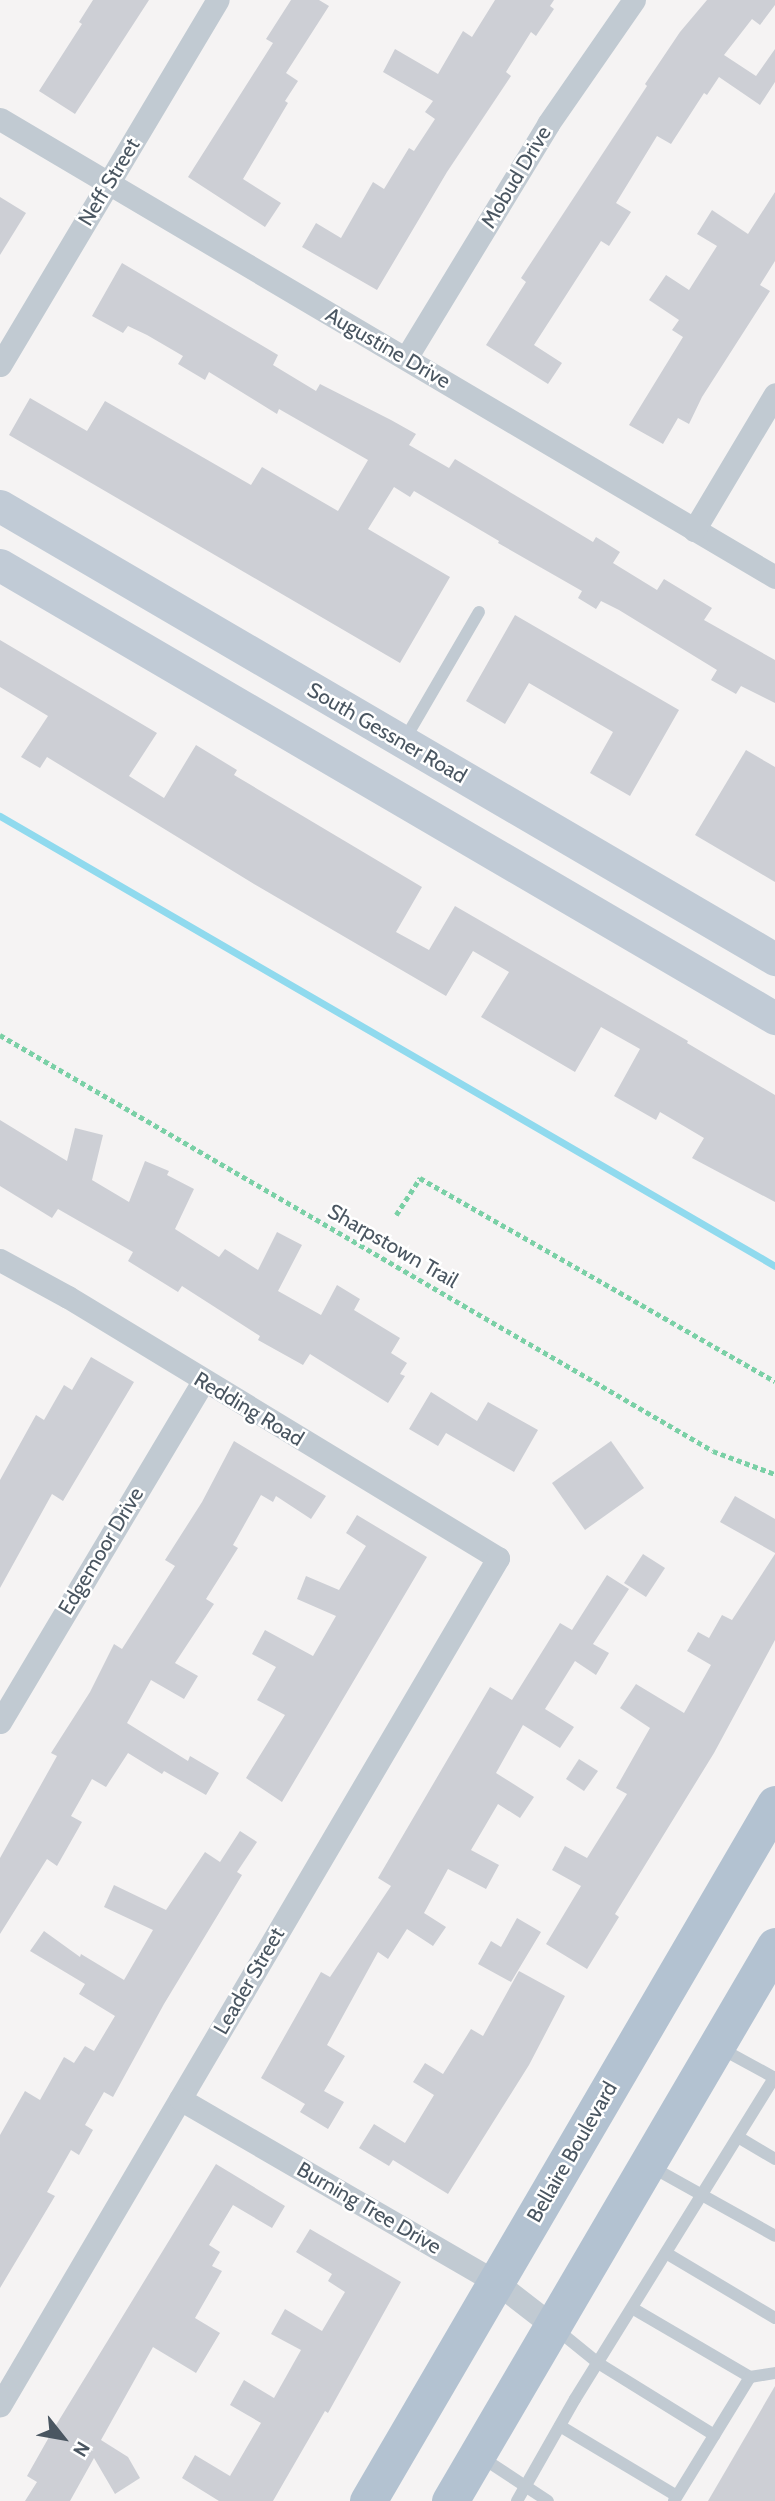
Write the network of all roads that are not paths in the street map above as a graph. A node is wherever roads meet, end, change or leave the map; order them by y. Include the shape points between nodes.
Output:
1 (218, 0) edge
2 (634, 0) edge
3 (0, 120) edge
4 (108, 183) junction
5 (405, 358) junction
6 (0, 365) edge
7 (775, 394) edge
8 (0, 506) edge
9 (694, 530) junction
10 (0, 565) edge
11 (775, 578) edge
12 (479, 612) dead end
13 (351, 712) junction
14 (403, 742) junction
15 (326, 754) junction
16 (727, 930) junction
17 (775, 959) edge
18 (701, 975) junction
19 (775, 1018) edge
20 (0, 1260) edge
21 (203, 1381) junction
22 (498, 1558) joint
23 (0, 1722) edge
24 (775, 1804) edge
25 (775, 1946) edge
26 (716, 2046) junction
27 (775, 2077) edge
28 (180, 2099) junction
29 (738, 2137) junction
30 (775, 2159) edge
31 (647, 2165) junction
32 (702, 2195) junction
33 (775, 2236) edge
34 (666, 2253) junction
35 (496, 2281) junction
36 (632, 2308) junction
37 (775, 2318) edge
38 (553, 2326) junction
39 (598, 2363) junction
40 (775, 2373) edge
41 (750, 2377) junction
42 (0, 2405) edge
43 (560, 2426) junction
44 (714, 2435) junction
45 (477, 2454) junction
46 (526, 2485) junction
47 (675, 2498) edge
48 (368, 2501) edge
49 (450, 2501) edge
50 (517, 2501) edge
51 (548, 2501) edge

1 - 4 street, Neff Street
2 - 5 street, Mobud Drive via 548,124
3 - 4 street, Augustine Drive
4 - 5 street, Augustine Drive
4 - 6 street, Neff Street
5 - 9 street, Augustine Drive
7 - 9 street
8 - 13 main road, South Gessner Road
9 - 11 street, Augustine Drive
10 - 15 main road
12 - 14 lane
13 - 14 main road, South Gessner Road
13 - 15 main road
14 - 16 main road, South Gessner Road
15 - 18 main road
16 - 17 main road, South Gessner Road
16 - 18 main road
18 - 19 main road
20 - 21 street, Redding Road
21 - 22 street, Redding Road
21 - 23 street, Edgemoor Drive
22 - 28 street, Leader Street
24 - 35 main road, Bellaire Boulevard
25 - 26 main road
26 - 27 lane
26 - 31 main road
27 - 29 lane
28 - 35 street, Burning Tree Drive
28 - 42 street, Leader Street
29 - 30 lane
29 - 32 lane
31 - 32 lane
31 - 38 main road
32 - 33 lane
32 - 34 lane
34 - 36 lane
34 - 37 lane
35 - 38 street, Burning Tree Drive
35 - 48 main road, Bellaire Boulevard
36 - 39 lane
36 - 41 lane
38 - 39 lane
38 - 45 main road
39 - 43 lane
39 - 44 lane
40 - 41 lane
41 - 44 lane
43 - 46 lane
43 - 47 lane
44 - 47 lane
45 - 46 lane
45 - 49 main road
46 - 50 lane
46 - 51 lane

